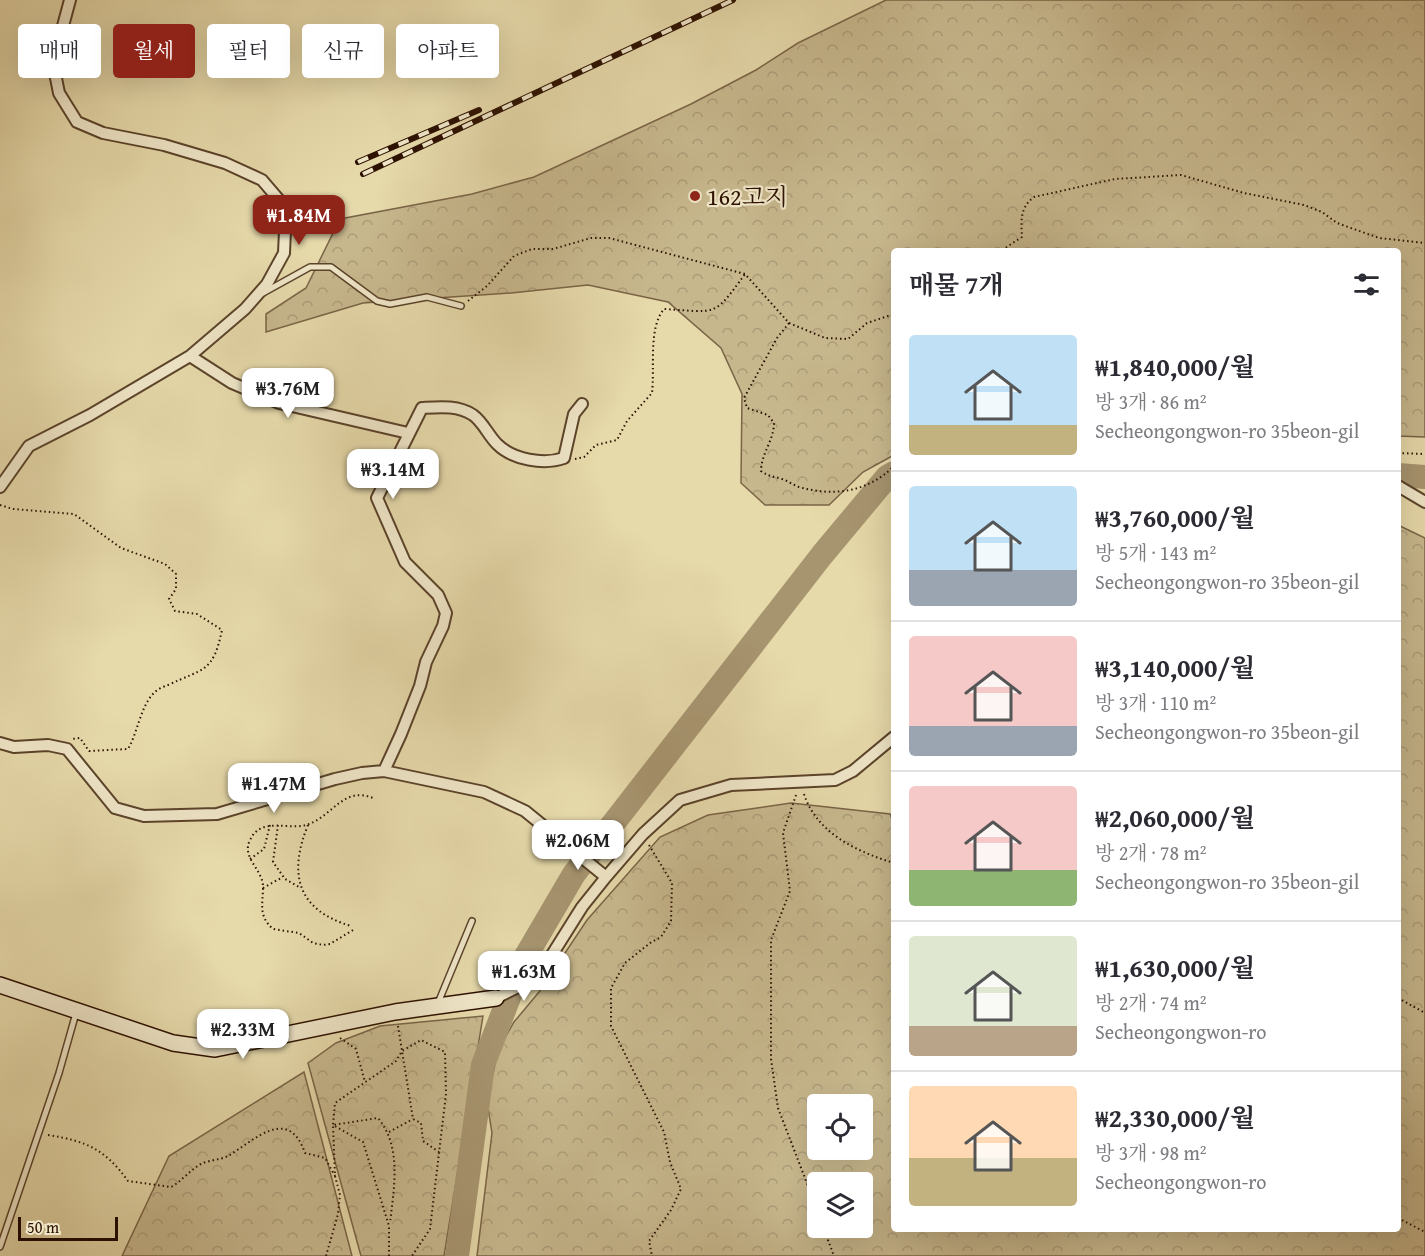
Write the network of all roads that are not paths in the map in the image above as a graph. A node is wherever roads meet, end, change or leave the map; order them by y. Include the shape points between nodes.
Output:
1 (70, 0) edge
2 (256, 297) junction
3 (461, 306) road end
4 (190, 356) junction
5 (582, 404) dead end
6 (408, 433) junction
7 (0, 487) edge
8 (1401, 488) edge
9 (1425, 502) edge
10 (891, 739) edge
11 (0, 743) edge
12 (384, 771) junction
13 (603, 874) junction
14 (472, 921) dead end
15 (0, 985) edge
16 (496, 998) joint
17 (436, 1007) junction
18 (76, 1011) junction
19 (0, 1246) edge

1 - 2 street via 53,63 59,93 77,122 103,133 225,163 262,180 286,208 284,253
2 - 3 lane via 310,267 331,267 377,301 390,304 427,297
2 - 4 street
4 - 6 street via 232,383 279,403
4 - 7 street via 29,446
5 - 6 street via 574,414 564,458 550,463 522,457 498,445 472,414 446,406 422,408
6 - 12 street via 377,498 405,562 438,595 446,613
8 - 9 street
10 - 13 street via 853,771 835,780 730,785 680,800
11 - 12 street via 67,749 115,808 144,816 217,814 335,779
12 - 13 street via 484,792 525,811
13 - 16 street via 538,977
14 - 17 lane
15 - 18 street
16 - 17 street
17 - 18 street via 215,1048 173,1043
18 - 19 lane

